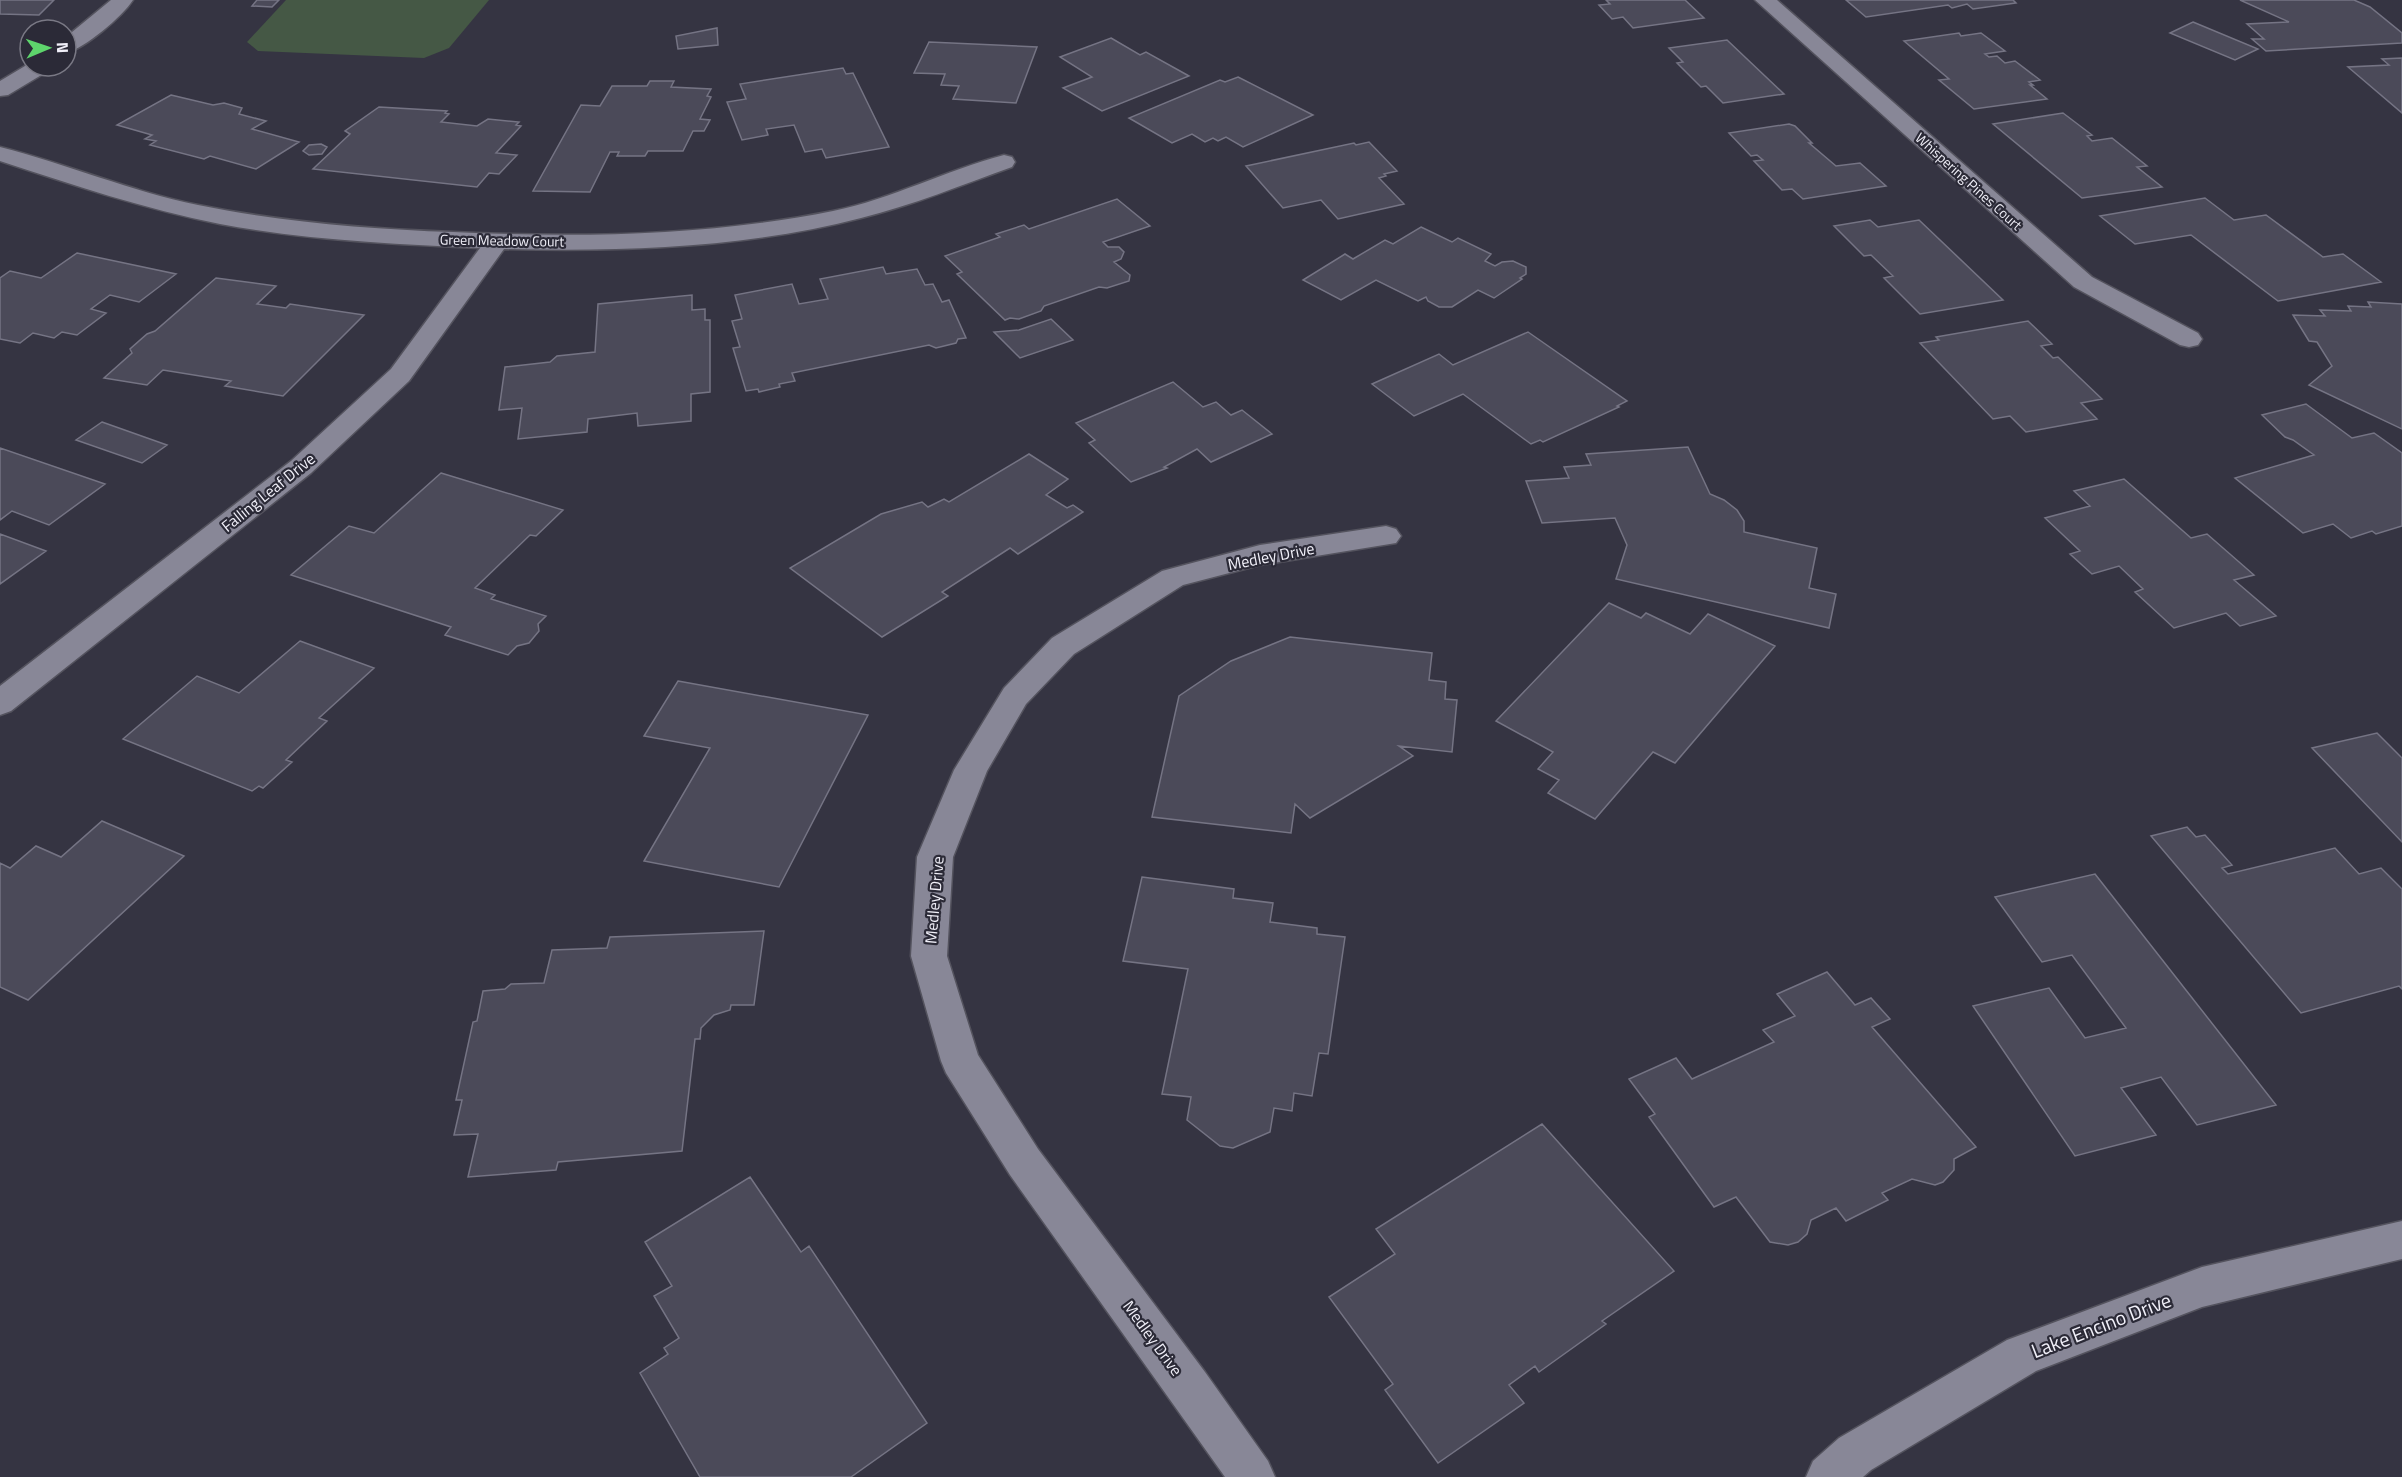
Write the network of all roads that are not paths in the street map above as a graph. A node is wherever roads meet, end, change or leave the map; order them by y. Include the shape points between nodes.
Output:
1 (123, 0) edge
2 (1765, 0) edge
3 (78, 38) edge
4 (20, 78) edge
5 (0, 90) edge
6 (0, 154) edge
7 (1004, 162) dead end
8 (497, 242) junction
9 (2189, 339) dead end
10 (1386, 536) dead end
11 (0, 703) edge
12 (2402, 1240) edge
13 (1252, 1477) edge
14 (1829, 1477) edge

1 - 3 street
2 - 9 street, Whispering Pines Court via 2083,282
4 - 5 street
6 - 8 street, Green Meadow Court via 118,191 222,217 342,234
7 - 8 street, Green Meadow Court via 834,218 706,237
8 - 11 street, Falling Leaf Drive via 400,375 318,452
10 - 13 street, Medley Drive via 1260,555 1173,578 1063,646 1015,696 971,771 935,857 928,956 960,1061 1024,1161
12 - 14 street, Lake Encino Drive via 2202,1287 2022,1355 1855,1454

